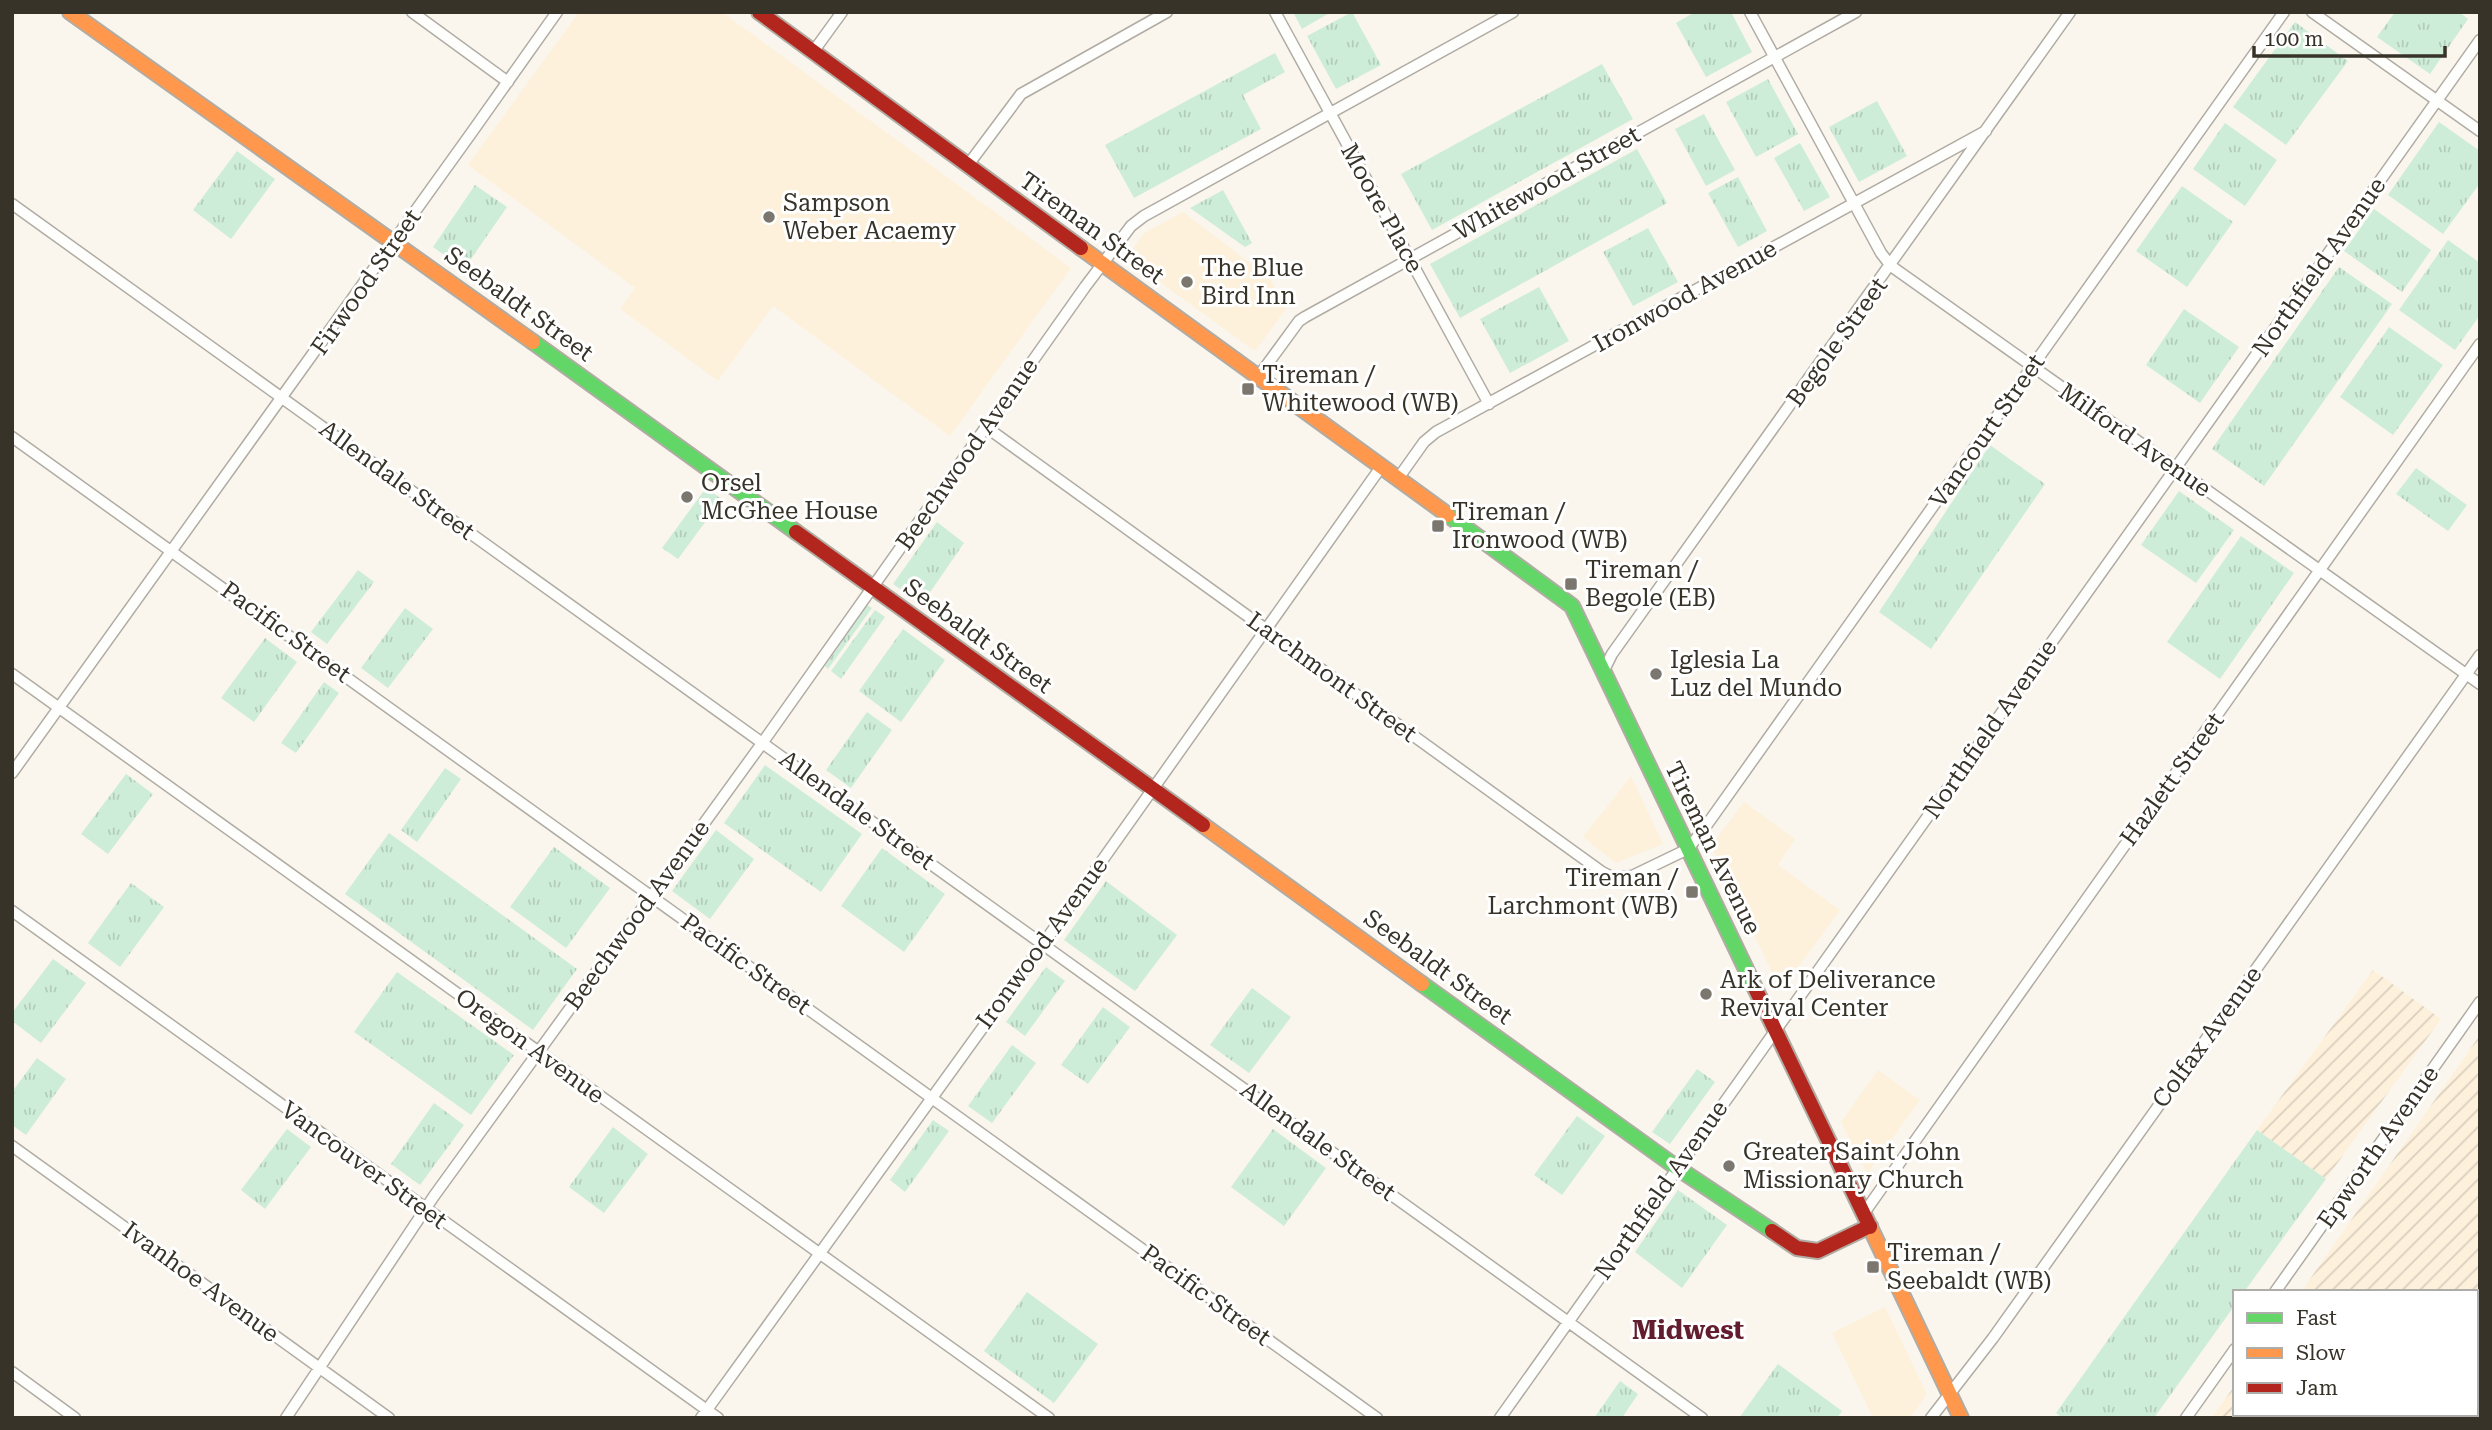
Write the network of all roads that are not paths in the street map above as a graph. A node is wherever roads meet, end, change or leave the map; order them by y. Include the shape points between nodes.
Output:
1 (70, 12) edge
2 (412, 12) edge
3 (557, 12) edge
4 (759, 12) edge
5 (842, 12) edge
6 (1167, 12) edge
7 (1275, 12) edge
8 (1513, 12) edge
9 (1750, 12) edge
10 (1856, 12) edge
11 (2070, 12) edge
12 (2284, 12) edge
13 (2312, 12) edge
14 (2480, 40) edge
15 (813, 52) junction
16 (1775, 57) junction
17 (508, 82) junction
18 (2437, 100) junction
19 (1330, 113) junction
20 (1988, 130) junction
21 (2480, 131) edge
22 (968, 165) junction
23 (1854, 202) junction
24 (12, 204) edge
25 (394, 242) junction
26 (1410, 259) junction
27 (1103, 264) junction
28 (1891, 266) junction
29 (2480, 344) edge
30 (2032, 367) junction
31 (1258, 377) junction
32 (283, 398) junction
33 (1489, 404) junction
34 (986, 427) junction
35 (12, 437) edge
36 (1381, 467) junction
37 (2176, 468) junction
38 (1398, 480) junction
39 (172, 549) junction
40 (2320, 572) junction
41 (873, 587) junction
42 (1266, 629) junction
43 (2480, 655) edge
44 (1603, 672) junction
45 (12, 674) edge
46 (2466, 674) junction
47 (2480, 684) edge
48 (59, 708) junction
49 (763, 742) junction
50 (12, 772) edge
51 (1152, 789) junction
52 (1688, 849) junction
53 (651, 895) junction
54 (12, 911) edge
55 (1043, 944) junction
56 (2480, 1002) edge
57 (1775, 1029) junction
58 (538, 1052) junction
59 (931, 1097) junction
60 (12, 1146) edge
61 (1676, 1167) junction
62 (425, 1209) junction
63 (1867, 1220) junction
64 (818, 1253) junction
65 (2276, 1290) edge
66 (1568, 1321) junction
67 (2233, 1352) edge
68 (321, 1368) junction
69 (12, 1372) edge
70 (1950, 1394) junction
71 (704, 1414) edge
72 (75, 1418) edge
73 (286, 1418) edge
74 (389, 1418) edge
75 (718, 1418) edge
76 (1049, 1418) edge
77 (1377, 1418) edge
78 (1500, 1418) edge
79 (1702, 1418) edge
80 (1931, 1418) edge
81 (1961, 1418) edge
82 (2186, 1418) edge

1 - 25 street, Seebaldt Street
2 - 17 street
3 - 17 street, Firwood Street
4 - 15 street, Tireman Street
5 - 15 street
6 - 22 street via 1021,94
7 - 19 street, Moore Place
8 - 19 street, Beechwood Avenue
9 - 16 street, Milford Avenue
10 - 16 street, Whitewood Street
11 - 20 street, Begole Street
12 - 30 street, Vancourt Street
13 - 18 street
14 - 18 street, Northfield Avenue
15 - 22 street, Tireman Street
16 - 23 street, Milford Avenue
16 - 26 street, Whitewood Street
17 - 25 street, Firwood Street
18 - 21 street
18 - 37 street, Northfield Avenue
19 - 26 street, Moore Place
19 - 27 street, Beechwood Avenue via 1144,216
20 - 23 street, Ironwood Avenue
20 - 28 street, Begole Street
22 - 27 street, Tireman Street
23 - 28 street, Milford Avenue
23 - 33 street, Ironwood Avenue
24 - 32 street, Allendale Street
25 - 32 street, Firwood Street
25 - 41 street, Seebaldt Street
26 - 31 street, Whitewood Street via 1299,321
26 - 33 street, Moore Place
27 - 31 street, Tireman Street
27 - 34 street, Beechwood Avenue
28 - 30 street, Milford Avenue
28 - 44 street, Begole Street
29 - 40 street, Hazlett Street
30 - 37 street, Milford Avenue
30 - 52 street, Vancourt Street
31 - 36 street, Tireman Street
32 - 39 street, Firwood Street
32 - 49 street, Allendale Street
33 - 38 street, Ironwood Avenue via 1429,437
34 - 41 street, Beechwood Avenue
34 - 42 street, Larchmont Street
35 - 39 street, Pacific Street
36 - 38 street, Tireman Street
36 - 42 street, Ironwood Avenue
37 - 40 street, Milford Avenue
37 - 57 street, Northfield Avenue
38 - 44 street, Tireman Avenue via 1572,606
39 - 48 street, Firwood Street
39 - 53 street, Pacific Street
40 - 46 street, Milford Avenue
40 - 63 street, Hazlett Street
41 - 49 street, Beechwood Avenue
41 - 51 street, Seebaldt Street
42 - 51 street, Ironwood Avenue
42 - 52 street, Larchmont Street via 1602,872 1624,878
43 - 46 street, Colfax Avenue
44 - 52 street, Tireman Avenue
45 - 48 street, Oregon Avenue
46 - 47 street, Milford Avenue
46 - 70 street, Colfax Avenue
48 - 50 street, Firwood Street
48 - 58 street, Oregon Avenue
49 - 53 street, Beechwood Avenue
49 - 55 street, Allendale Street
51 - 55 street, Ironwood Avenue
51 - 61 street, Seebaldt Street
52 - 57 street, Tireman Avenue
53 - 58 street, Beechwood Avenue
53 - 59 street, Pacific Street
54 - 62 street, Vancouver Street
55 - 59 street, Ironwood Avenue
55 - 66 street, Allendale Street
56 - 65 street, Epworth Avenue
57 - 61 street, Northfield Avenue
57 - 63 street, Tireman Avenue
58 - 62 street, Beechwood Avenue
58 - 64 street, Oregon Avenue
59 - 64 street, Ironwood Avenue
59 - 77 street, Pacific Street
60 - 68 street, Ivanhoe Avenue
61 - 63 street, Seebaldt Street via 1797,1248 1818,1251
61 - 66 street, Northfield Avenue
62 - 68 street, Beechwood Avenue
62 - 71 street, Vancouver Street
63 - 70 street, Tireman Avenue
64 - 71 street, Ironwood Avenue
64 - 76 street, Oregon Avenue
66 - 78 street, Northfield Avenue
66 - 79 street, Allendale Street
67 - 82 street
68 - 73 street, Beechwood Avenue
68 - 74 street, Ivanhoe Avenue
69 - 72 street
70 - 80 street, Colfax Avenue
70 - 81 street, Tireman Avenue
71 - 75 street, Vancouver Street

